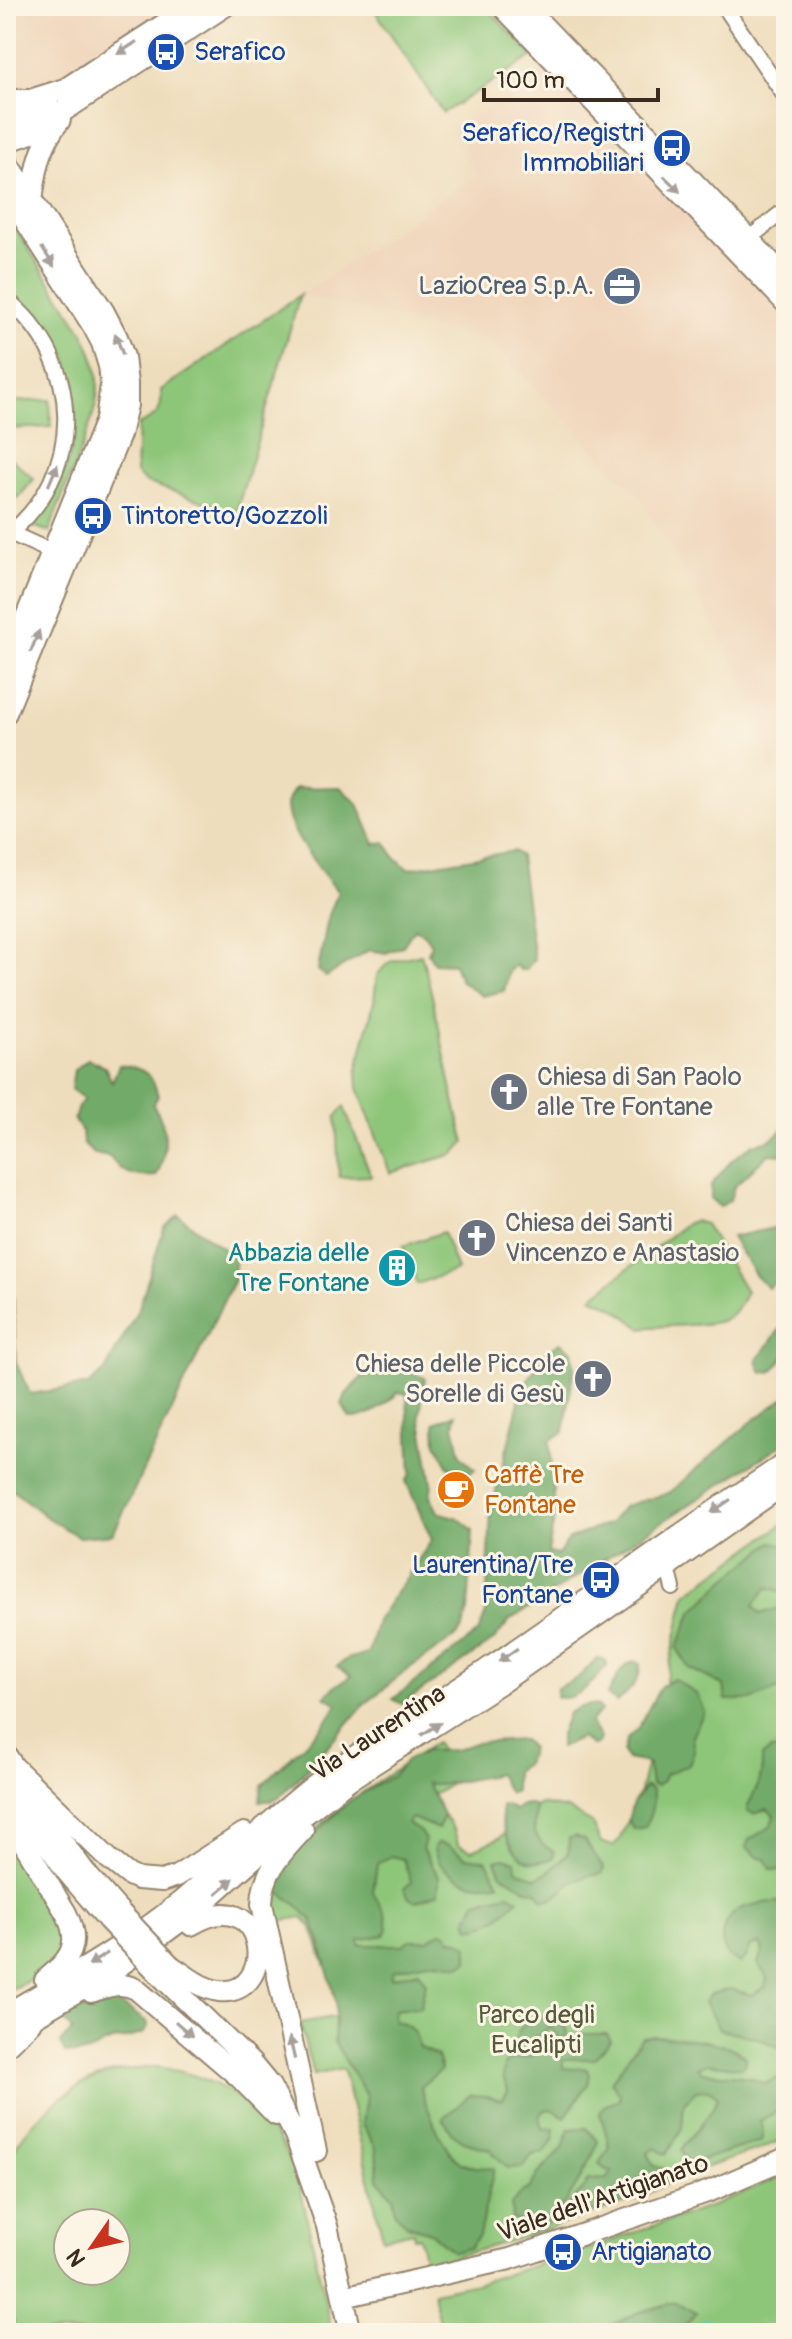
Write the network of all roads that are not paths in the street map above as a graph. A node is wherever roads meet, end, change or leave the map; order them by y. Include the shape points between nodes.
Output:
1 (192, 6) edge
2 (502, 6) edge
3 (524, 6) edge
4 (724, 6) edge
5 (219, 7) edge
6 (69, 97) junction
7 (786, 98) edge
8 (6, 100) edge
9 (6, 130) edge
10 (6, 142) edge
11 (6, 160) edge
12 (6, 191) edge
13 (32, 201) junction
14 (786, 209) edge
15 (742, 243) junction
16 (786, 278) edge
17 (6, 299) edge
18 (786, 303) edge
19 (8, 534) edge
20 (60, 555) junction
21 (6, 666) edge
22 (6, 713) edge
23 (786, 1463) edge
24 (786, 1483) edge
25 (659, 1559) junction
26 (673, 1588) dead end
27 (9, 1769) edge
28 (350, 1779) junction
29 (312, 1787) junction
30 (6, 1814) edge
31 (118, 1967) junction
32 (165, 1970) junction
33 (67, 1997) junction
34 (17, 2018) edge
35 (6, 2042) edge
36 (310, 2156) junction
37 (786, 2158) edge
38 (343, 2297) junction
39 (351, 2333) edge

1 -> 6 main road
2 -> 15 main road via 619,131
3 - 15 main road
4 - 7 street
5 - 6 main road
6 - 8 main road
6 - 9 main road via 19,118
6 - 10 main road via 24,137
6 - 13 main road via 46,138
11 - 13 main road
12 -> 20 main road via 93,326 111,378 106,420
20 -> 13 main road via 120,435 127,372 109,320
14 - 15 street
15 - 16 main road
15 - 18 main road
19 -> 17 street via 50,484 63,447 66,416 51,354 35,328
19 - 20 street
20 - 21 main road
22 -> 20 main road
23 -> 25 main road, Via Laurentina
24 - 25 main road, Via Laurentina
25 - 26 street
28 -> 25 main road, Via Laurentina via 502,1682
25 -> 29 main road, Via Laurentina via 611,1585
27 - 29 main road via 116,1865 132,1877 150,1881 182,1874
27 - 32 main road, bridge via 67,1872
31 -> 28 main road, Via Laurentina via 210,1899
36 -> 28 main road via 262,1898 274,1864
29 -> 34 main road, Via Laurentina via 167,1912
30 - 34 main road via 74,1932 66,1962 37,1989
31 - 32 main road via 216,1914 242,1919 258,1944 255,1969 232,1990 219,1991
31 - 33 main road, Via Laurentina
32 - 36 main road via 264,2078
33 - 34 main road, Via Laurentina
33 -> 36 main road via 118,1985 141,1992 264,2102
34 - 35 highway
36 - 38 main road
37 - 38 main road, Viale dell'Artigianato via 699,2195 510,2259
38 - 39 main road

